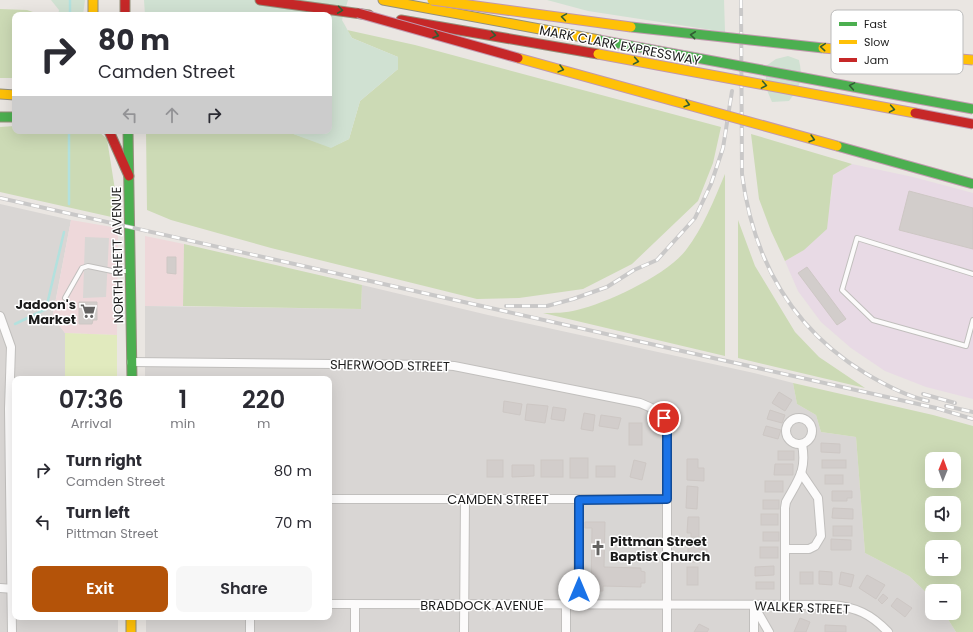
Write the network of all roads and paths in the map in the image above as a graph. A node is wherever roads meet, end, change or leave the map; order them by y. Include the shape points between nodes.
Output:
1 (93, 0) edge
2 (124, 0) edge
3 (260, 0) edge
4 (382, 0) edge
5 (432, 0) edge
6 (93, 12) edge
7 (125, 12) edge
8 (358, 13) junction
9 (831, 48) edge
10 (963, 59) edge
11 (973, 60) edge
12 (0, 94) edge
13 (12, 94) edge
14 (973, 109) edge
15 (0, 117) edge
16 (12, 117) edge
17 (973, 124) edge
18 (110, 134) edge
19 (128, 134) edge
20 (129, 176) junction
21 (973, 184) edge
22 (131, 271) junction
23 (973, 274) edge
24 (65, 298) dead end
25 (0, 316) edge
26 (973, 320) edge
27 (132, 362) junction
28 (132, 376) edge
29 (802, 444) dead end
30 (802, 473) junction
31 (332, 499) edge
32 (465, 499) junction
33 (667, 499) junction
34 (579, 500) junction
35 (12, 517) edge
36 (785, 549) junction
37 (0, 588) edge
38 (12, 589) edge
39 (332, 604) edge
40 (355, 604) junction
41 (464, 605) junction
42 (566, 605) junction
43 (578, 605) junction
44 (667, 605) junction
45 (731, 605) joint
46 (754, 606) junction
47 (785, 606) junction
48 (13, 620) edge
49 (131, 620) edge
50 (250, 620) edge
51 (12, 632) edge
52 (131, 632) edge
53 (250, 632) edge
54 (355, 632) edge
55 (464, 632) edge
56 (566, 632) edge
57 (667, 632) edge
58 (754, 632) edge
59 (769, 632) edge
60 (888, 632) edge

1 - 6 main road
2 - 7 main road
3 -> 8 main road, MARK CLARK EXPRESSWAY
14 -> 4 main road, MARK CLARK EXPRESSWAY, bridge
9 -> 5 main road, bridge via 654,30
8 -> 17 main road, MARK CLARK EXPRESSWAY, bridge via 557,46
8 -> 21 main road, bridge
11 -> 10 main road, bridge
12 - 13 main road
15 - 16 main road
18 - 20 main road
19 - 20 main road, NORTH RHETT AVENUE
20 - 22 main road, NORTH RHETT AVENUE
22 - 24 lane via 112,271 88,266 82,268
22 - 27 main road, NORTH RHETT AVENUE
23 - 26 lane via 857,238 842,290 873,320 966,346
25 - 35 street via 11,347 9,409
27 - 28 main road, NORTH RHETT AVENUE
27 - 33 street, SHERWOOD STREET via 454,366 640,403 655,409 664,418 667,430
29 - 30 street via 805,459
30 - 36 street via 786,502
30 - 36 street via 818,498 821,536 809,549
31 - 32 street, CAMDEN STREET
32 - 34 street, CAMDEN STREET
32 - 41 street
33 - 34 street, CAMDEN STREET
33 - 44 street
34 - 43 street
36 - 47 street
37 - 38 street
39 - 40 street, BRADDOCK AVENUE
40 - 41 street, BRADDOCK AVENUE
40 - 54 street
41 - 42 street, BRADDOCK AVENUE
41 - 55 street
42 - 43 street, BRADDOCK AVENUE
42 - 56 street
43 - 44 street, BRADDOCK AVENUE
44 - 45 street, BRADDOCK AVENUE
44 - 57 street
45 - 46 street, WALKER STREET
46 - 47 street, WALKER STREET
46 - 58 street
46 - 59 street
47 - 60 street, WALKER STREET via 831,605 854,608 872,617
48 - 51 street
49 - 52 main road
50 - 53 street

